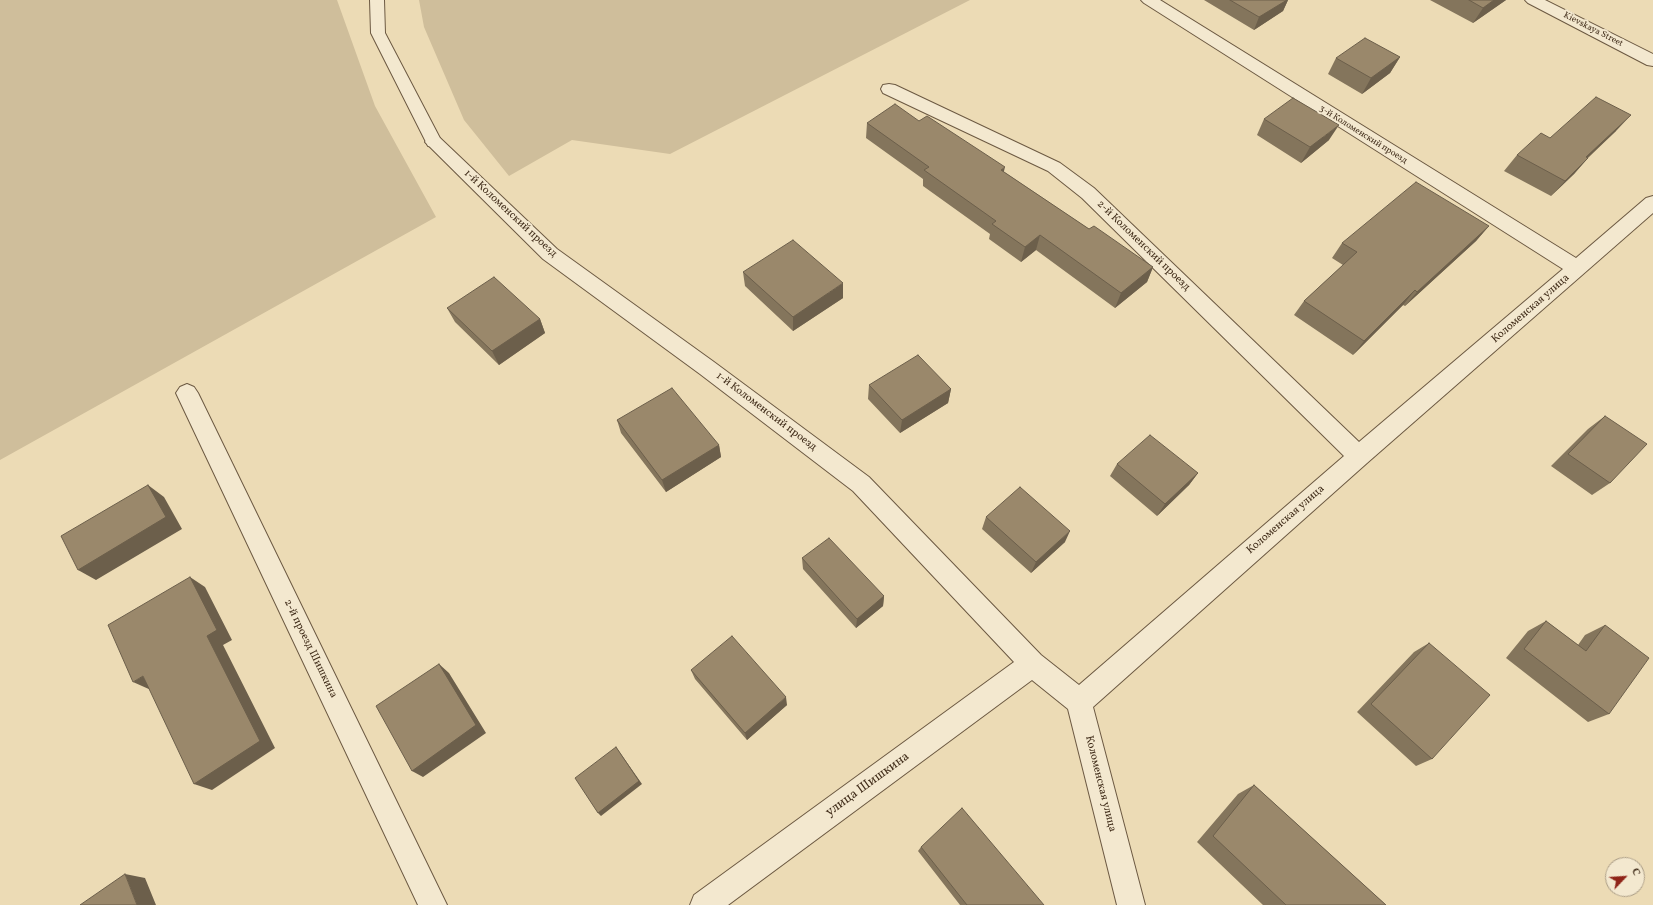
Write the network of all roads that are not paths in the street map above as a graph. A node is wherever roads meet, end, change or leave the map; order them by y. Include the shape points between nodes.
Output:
1 (377, 0) edge
2 (1149, 0) edge
3 (1533, 0) edge
4 (1653, 61) edge
5 (889, 89) dead end
6 (434, 142) joint
7 (1653, 204) edge
8 (1578, 269) junction
9 (187, 394) dead end
10 (1359, 456) junction
11 (1032, 664) junction
12 (1078, 702) junction
13 (433, 905) edge
14 (704, 905) edge
15 (1131, 905) edge

1 - 6 lane via 378,33
2 - 8 street, 3-й Коломенский проезд
3 - 4 street, Kievskaya Street
5 - 10 street, 2-й Коломенский проезд via 1054,167 1088,193
6 - 11 street, 1-й Коломенский проезд via 550,254 861,484
7 - 8 street, Коломенская улица
8 - 10 street, Коломенская улица
9 - 13 street, 2-й проезд Шишкина
10 - 12 street, Коломенская улица
11 - 12 street, 1-й Коломенский проезд
11 - 14 street, улица Шишкина
12 - 15 street, Коломенская улица

